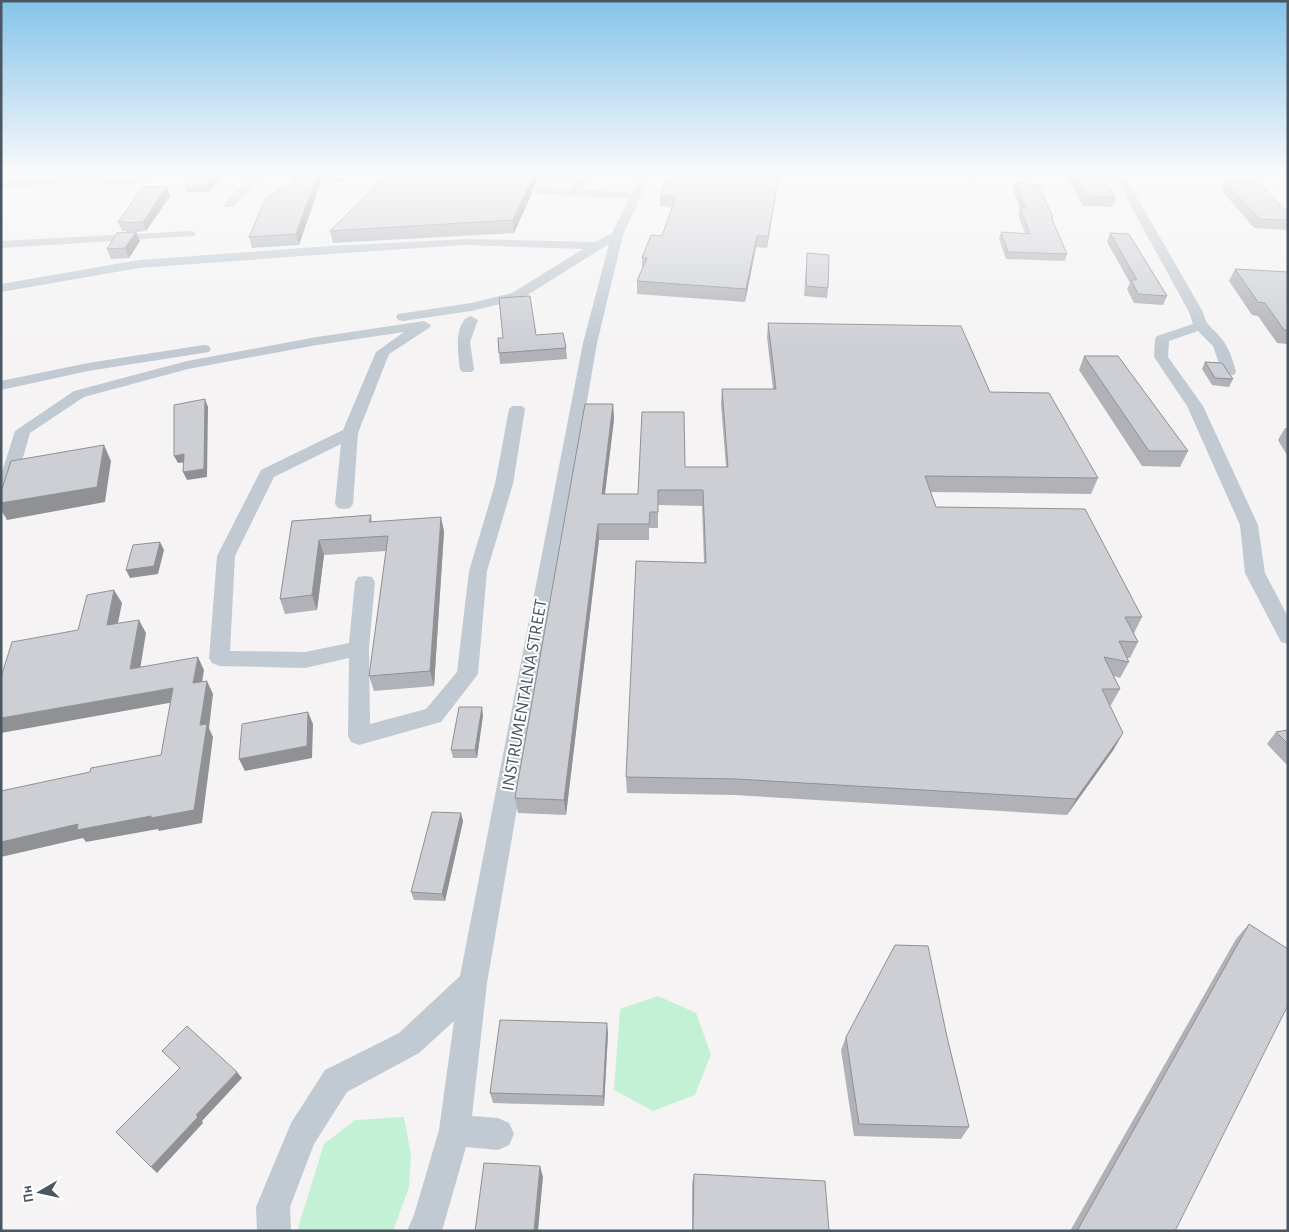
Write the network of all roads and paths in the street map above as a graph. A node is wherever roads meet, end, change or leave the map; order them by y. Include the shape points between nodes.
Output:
1 (613, 232) edge
2 (1151, 232) edge
3 (190, 234) dead end
4 (608, 240) junction
5 (1, 244) edge
6 (1, 288) edge
7 (516, 296) junction
8 (471, 320) junction
9 (424, 325) junction
10 (1200, 326) junction
11 (468, 369) dead end
12 (1229, 372) edge
13 (1, 386) edge
14 (517, 409) dead end
15 (350, 433) junction
16 (1, 503) edge
17 (344, 504) dead end
18 (364, 582) dead end
19 (1288, 637) edge
20 (359, 648) junction
21 (473, 983) junction
22 (455, 1130) junction
23 (498, 1134) dead end
24 (427, 1226) edge
25 (274, 1231) edge

1 - 4 street, INSTRUMENTALNA STREET
2 - 10 street via 1196,312
3 - 5 street
4 - 6 street via 466,242 139,264
4 - 7 street
4 - 21 street, INSTRUMENTALNA STREET
7 - 8 street
7 - 13 street via 471,307 88,367
8 - 9 street
8 - 11 street via 463,342
9 - 15 street via 383,352
9 - 16 street via 187,365 79,394 23,430
10 - 12 street via 1217,339
10 - 19 street via 1162,340 1161,358 1195,406 1248,525 1255,572
14 - 20 street via 504,484 478,571 467,674 433,716 359,736
15 - 17 street
15 - 20 street via 267,474 226,556 219,658 305,660
18 - 20 street
21 - 22 street, INSTRUMENTALNA STREET
21 - 25 street via 409,1043 336,1081 302,1134 273,1207
22 - 23 street
22 - 24 street, INSTRUMENTALNA STREET

